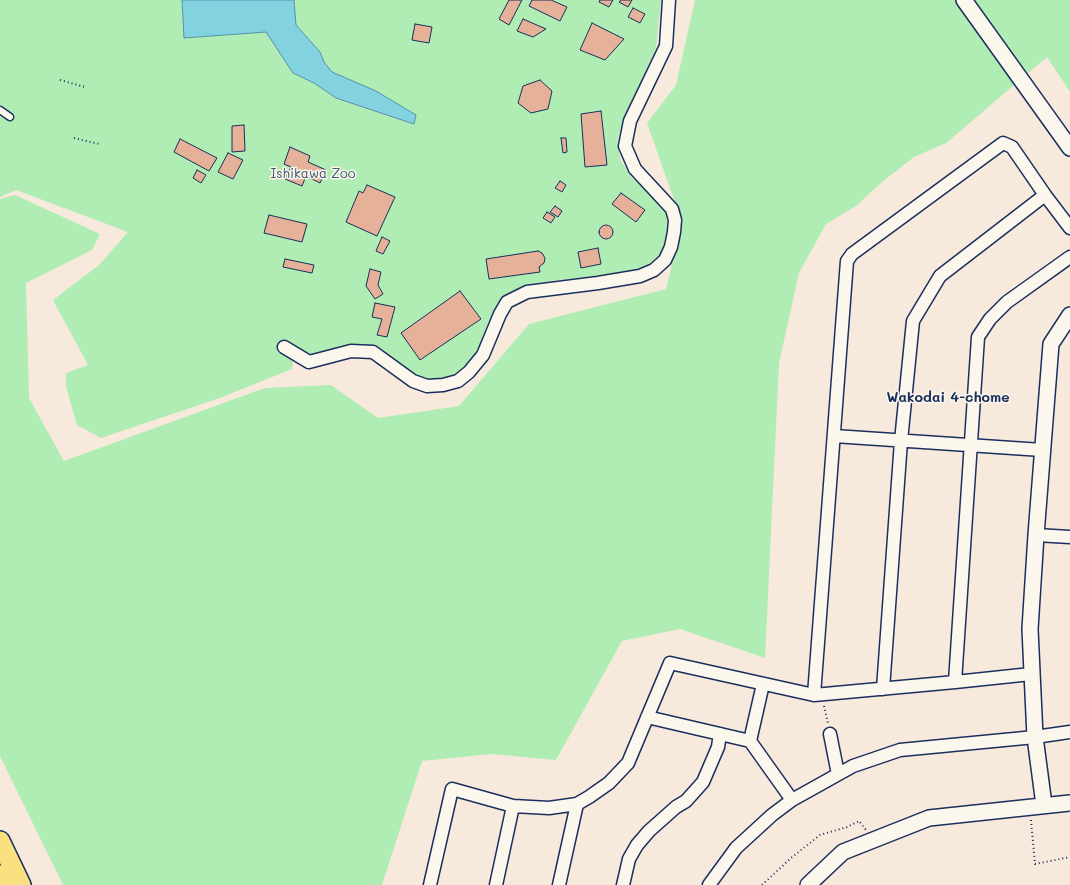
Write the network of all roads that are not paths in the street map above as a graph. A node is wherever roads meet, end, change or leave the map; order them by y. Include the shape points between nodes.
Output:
1 (669, 0) edge
2 (964, 0) edge
3 (0, 110) edge
4 (10, 117) dead end
5 (1070, 148) edge
6 (1045, 195) junction
7 (1070, 228) edge
8 (1070, 257) edge
9 (1070, 315) edge
10 (284, 347) dead end
11 (834, 436) junction
12 (901, 441) junction
13 (970, 446) junction
14 (1042, 450) junction
15 (1036, 535) junction
16 (1070, 537) edge
17 (1031, 674) junction
18 (955, 682) junction
19 (763, 684) junction
20 (884, 688) junction
21 (818, 694) junction
22 (648, 717) junction
23 (1070, 732) edge
24 (720, 734) junction
25 (830, 734) road end
26 (1035, 737) junction
27 (750, 741) junction
28 (838, 774) junction
29 (792, 800) junction
30 (1070, 803) edge
31 (577, 804) junction
32 (513, 806) junction
33 (1037, 806) junction
34 (0, 841) edge
35 (0, 875) edge
36 (4, 885) edge
37 (21, 885) edge
38 (430, 885) edge
39 (496, 885) edge
40 (559, 885) edge
41 (623, 885) edge
42 (708, 885) edge
43 (808, 885) edge

1 - 10 street via 666,46 630,121 625,146 635,169 672,209 675,220 671,247 665,260 654,270 640,276 527,292 507,302 483,355 458,381 443,385 427,386 413,380 373,352 351,351 309,362
2 - 5 street
3 - 4 lane
6 - 7 street
6 - 11 street via 1012,147 1004,143 852,254 847,261
6 - 12 street via 940,276 913,322
8 - 13 street via 1006,302 978,337
9 - 14 street via 1051,344
11 - 12 street
11 - 21 street
12 - 13 street
12 - 20 street
13 - 14 street
13 - 18 street
14 - 15 street
15 - 16 street
15 - 17 street via 1030,629
17 - 18 street
17 - 26 street
18 - 20 street
19 - 21 street
19 - 22 street via 670,663
19 - 27 street
20 - 21 street
22 - 24 street
22 - 31 street via 628,763 609,783
23 - 26 street
24 - 27 street
24 - 41 street via 718,747 703,782 686,801 649,830 637,845 629,858
25 - 28 street
26 - 28 street via 900,750 853,766
26 - 33 street
27 - 29 street
28 - 29 street
29 - 42 street via 736,848
30 - 33 street
31 - 32 street via 549,808
31 - 40 street
32 - 38 street via 452,789
32 - 39 street
33 - 43 street via 929,818 843,852
34 - 37 main road
35 - 36 main road

